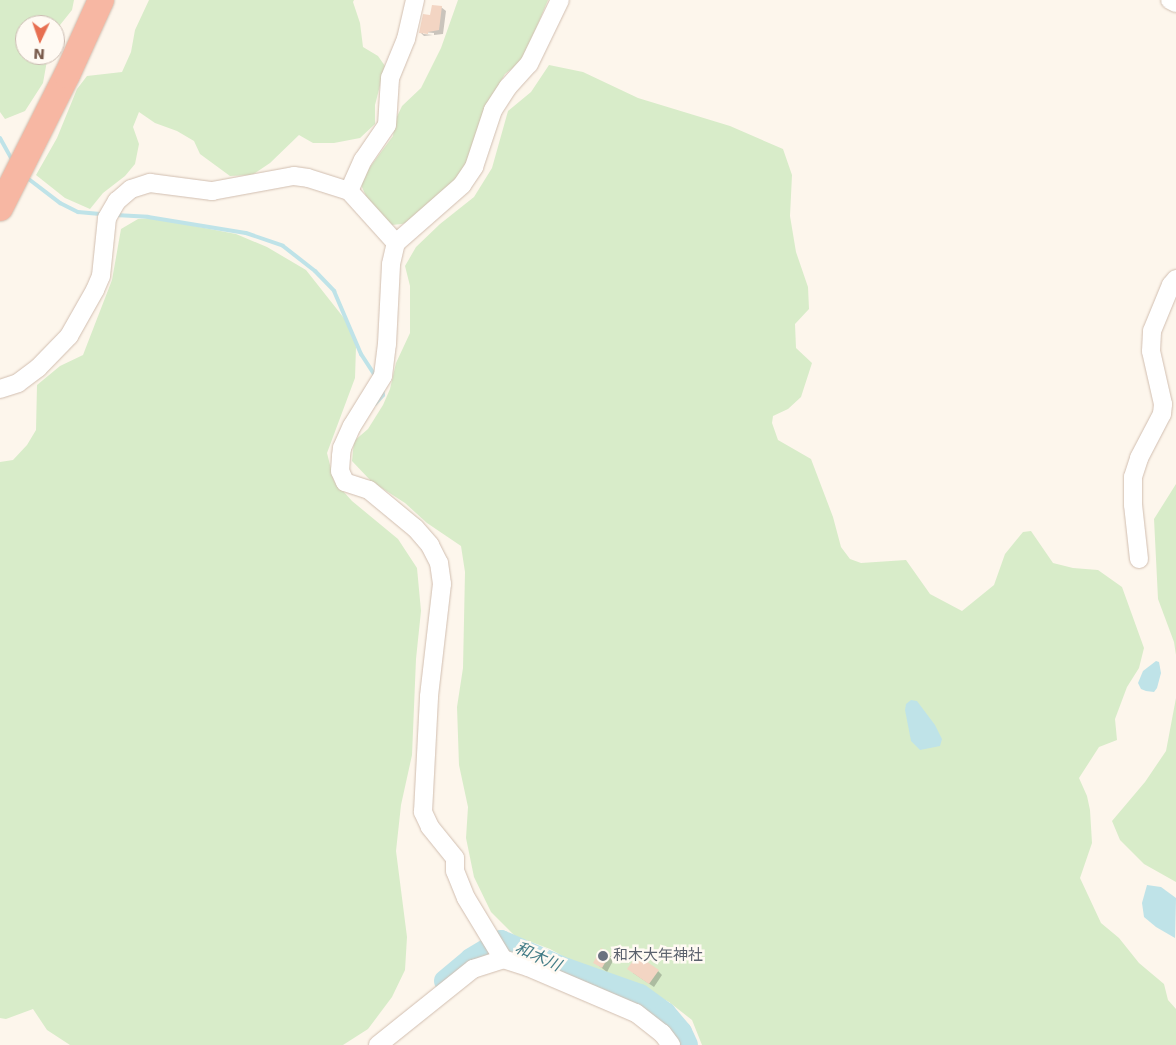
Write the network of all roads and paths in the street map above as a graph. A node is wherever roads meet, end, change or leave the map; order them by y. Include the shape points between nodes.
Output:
1 (101, 0) edge
2 (415, 0) edge
3 (560, 0) edge
4 (1170, 0) edge
5 (1176, 3) edge
6 (349, 191) junction
7 (0, 208) edge
8 (396, 243) junction
9 (1176, 279) edge
10 (0, 389) edge
11 (1138, 559) dead end
12 (502, 956) junction
13 (378, 1045) edge
14 (671, 1045) edge

1 - 7 highway
2 - 6 street via 406,39 390,78 387,125 363,160
3 - 8 street via 529,64 492,110 474,168 462,185
4 - 5 street
6 - 8 street
6 - 10 street via 294,176 212,191 150,183 131,189 117,201 109,214 101,276 70,336 38,368 18,383
8 - 12 street via 391,264 387,344 380,382 359,412 342,448 340,471 345,482 357,485 415,528 430,545 439,563 442,584 428,696 423,806 430,827 455,865 466,898
9 - 11 street via 1152,331 1151,351 1163,404 1162,414 1133,477
12 - 13 street via 473,969
12 - 14 street via 636,1013 662,1033

